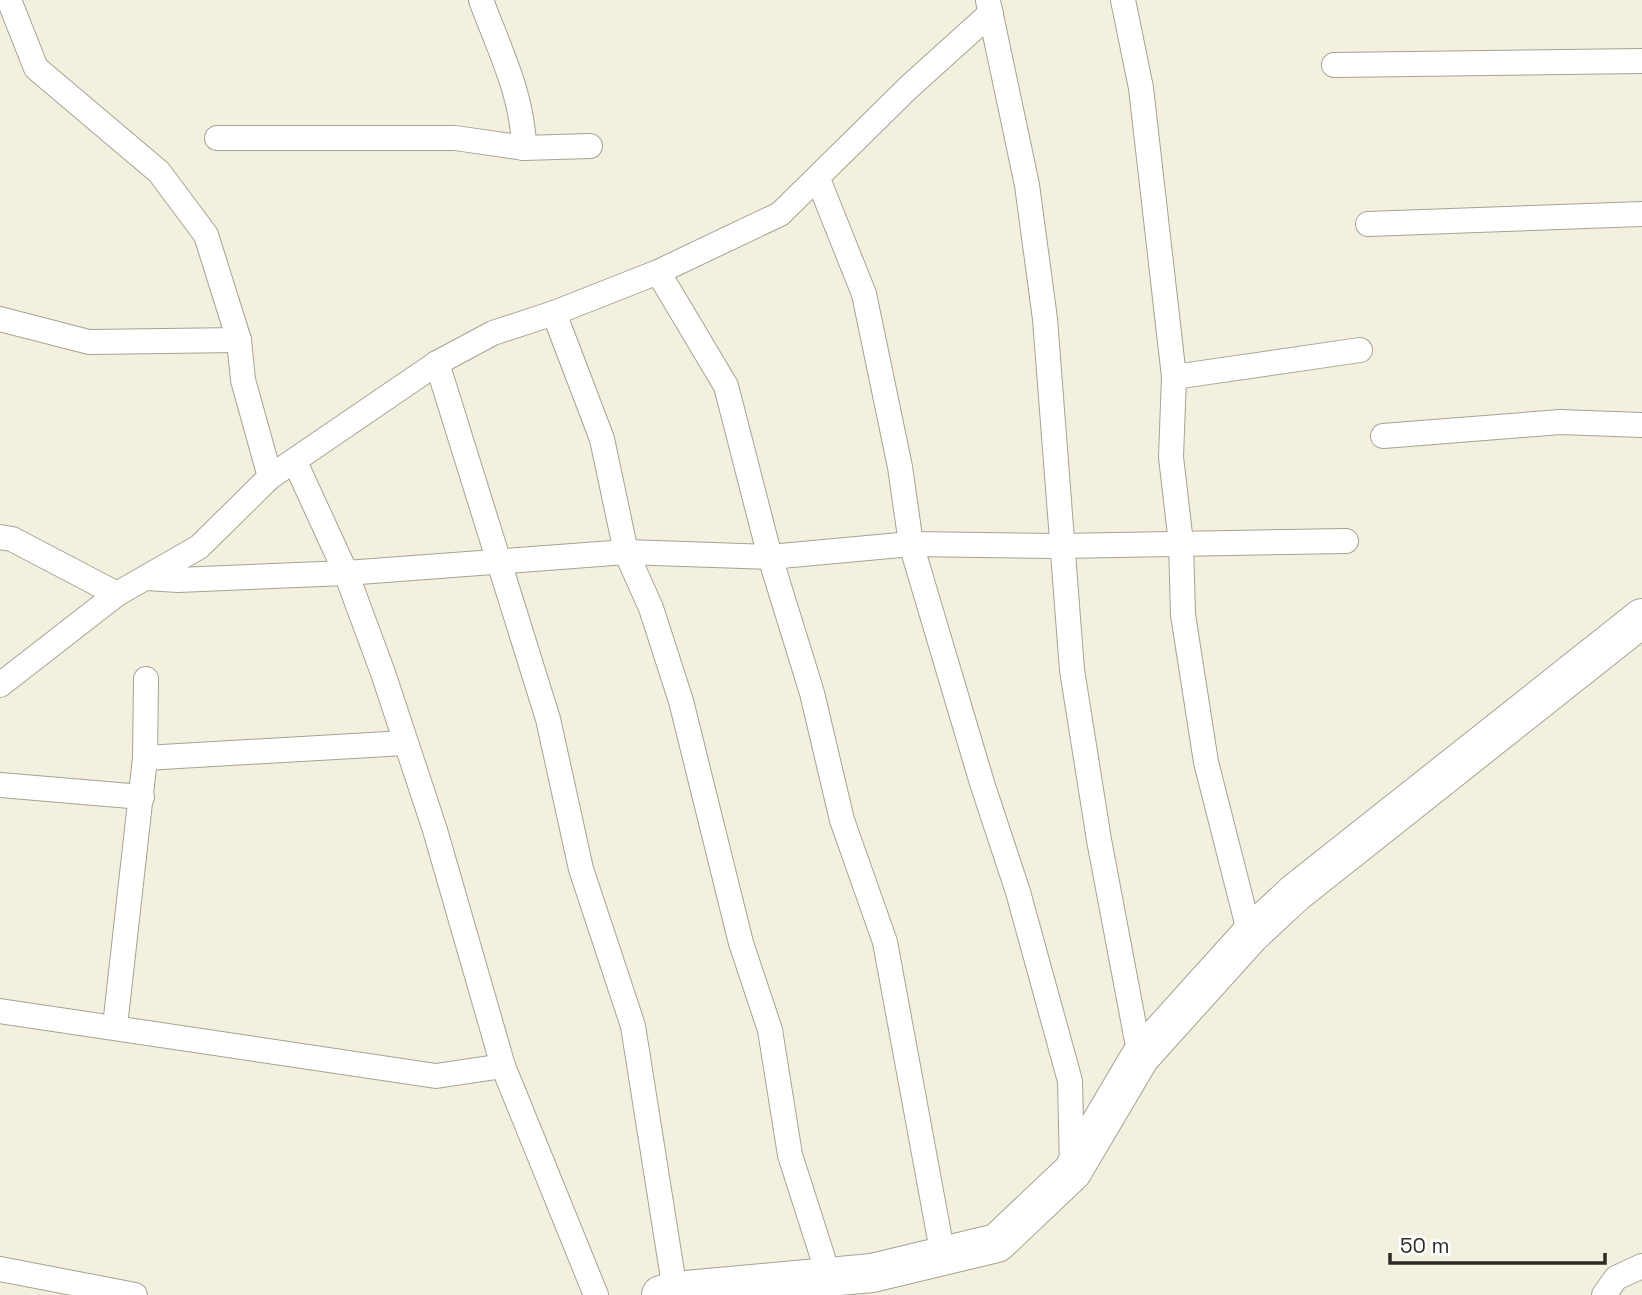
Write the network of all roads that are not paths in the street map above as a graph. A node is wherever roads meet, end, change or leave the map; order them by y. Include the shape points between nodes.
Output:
1 (9, 0) edge
2 (481, 0) edge
3 (1123, 0) edge
4 (989, 6) edge
5 (1642, 61) edge
6 (1335, 65) dead end
7 (217, 138) dead end
8 (590, 146) dead end
9 (524, 148) junction
10 (818, 179) junction
11 (1642, 214) edge
12 (1368, 223) dead end
13 (658, 272) junction
14 (554, 313) junction
15 (0, 319) edge
16 (239, 340) junction
17 (1360, 350) dead end
18 (437, 363) junction
19 (1174, 377) junction
20 (1642, 425) edge
21 (1383, 436) dead end
22 (295, 463) junction
23 (270, 477) junction
24 (0, 537) edge
25 (1346, 541) dead end
26 (1181, 543) junction
27 (911, 544) junction
28 (1060, 546) junction
29 (626, 552) junction
30 (770, 557) junction
31 (497, 561) junction
32 (346, 573) junction
33 (147, 578) junction
34 (117, 594) junction
35 (1642, 618) edge
36 (146, 679) dead end
37 (0, 685) edge
38 (405, 743) junction
39 (145, 758) junction
40 (0, 785) edge
41 (142, 797) junction
42 (1250, 935) junction
43 (0, 1011) edge
44 (115, 1026) junction
45 (1140, 1057) junction
46 (503, 1066) junction
47 (1072, 1172) junction
48 (943, 1256) junction
49 (1642, 1266) edge
50 (0, 1269) edge
51 (830, 1277) junction
52 (668, 1293) edge
53 (135, 1295) edge
54 (596, 1295) edge
55 (1604, 1295) edge

1 - 16 street via 36,68 159,172 206,235
2 - 9 street via 518,99
3 - 19 street via 1141,88
4 - 10 street
4 - 28 street via 1027,185 1045,319
5 - 6 street
7 - 9 street via 455,138
8 - 9 street
10 - 13 street via 780,214
10 - 27 street via 864,294
11 - 12 street
13 - 14 street
13 - 30 street via 726,386
14 - 18 street via 492,333
14 - 29 street via 602,439
15 - 16 street via 89,342
16 - 23 street via 243,380
17 - 19 street
18 - 22 street
18 - 31 street
19 - 26 street via 1171,457
20 - 21 street via 1560,422
22 - 23 street
22 - 32 street
23 - 33 street via 199,547
24 - 34 street
25 - 26 street
26 - 28 street
26 - 42 street via 1183,615 1206,762
27 - 28 street
27 - 30 street
27 - 47 street via 1018,892 1070,1081
28 - 45 street via 1072,670
29 - 30 street
29 - 31 street
29 - 51 street via 651,608 681,701 741,943 770,1030 790,1155
30 - 48 street via 812,693 842,820 885,942
31 - 32 street
31 - 52 street via 548,719 581,869 633,1026
32 - 33 street
32 - 38 street
33 - 34 street
34 - 37 street
35 - 42 main road via 1295,893
36 - 39 street
38 - 39 street
38 - 46 street
39 - 41 street
40 - 41 street
41 - 44 street
42 - 45 main road
43 - 44 street
44 - 46 street via 258,1052 436,1076
45 - 47 main road
46 - 54 street
47 - 48 main road via 997,1243
48 - 51 main road via 872,1273
49 - 55 street via 1616,1278
50 - 53 street
51 - 52 main road

